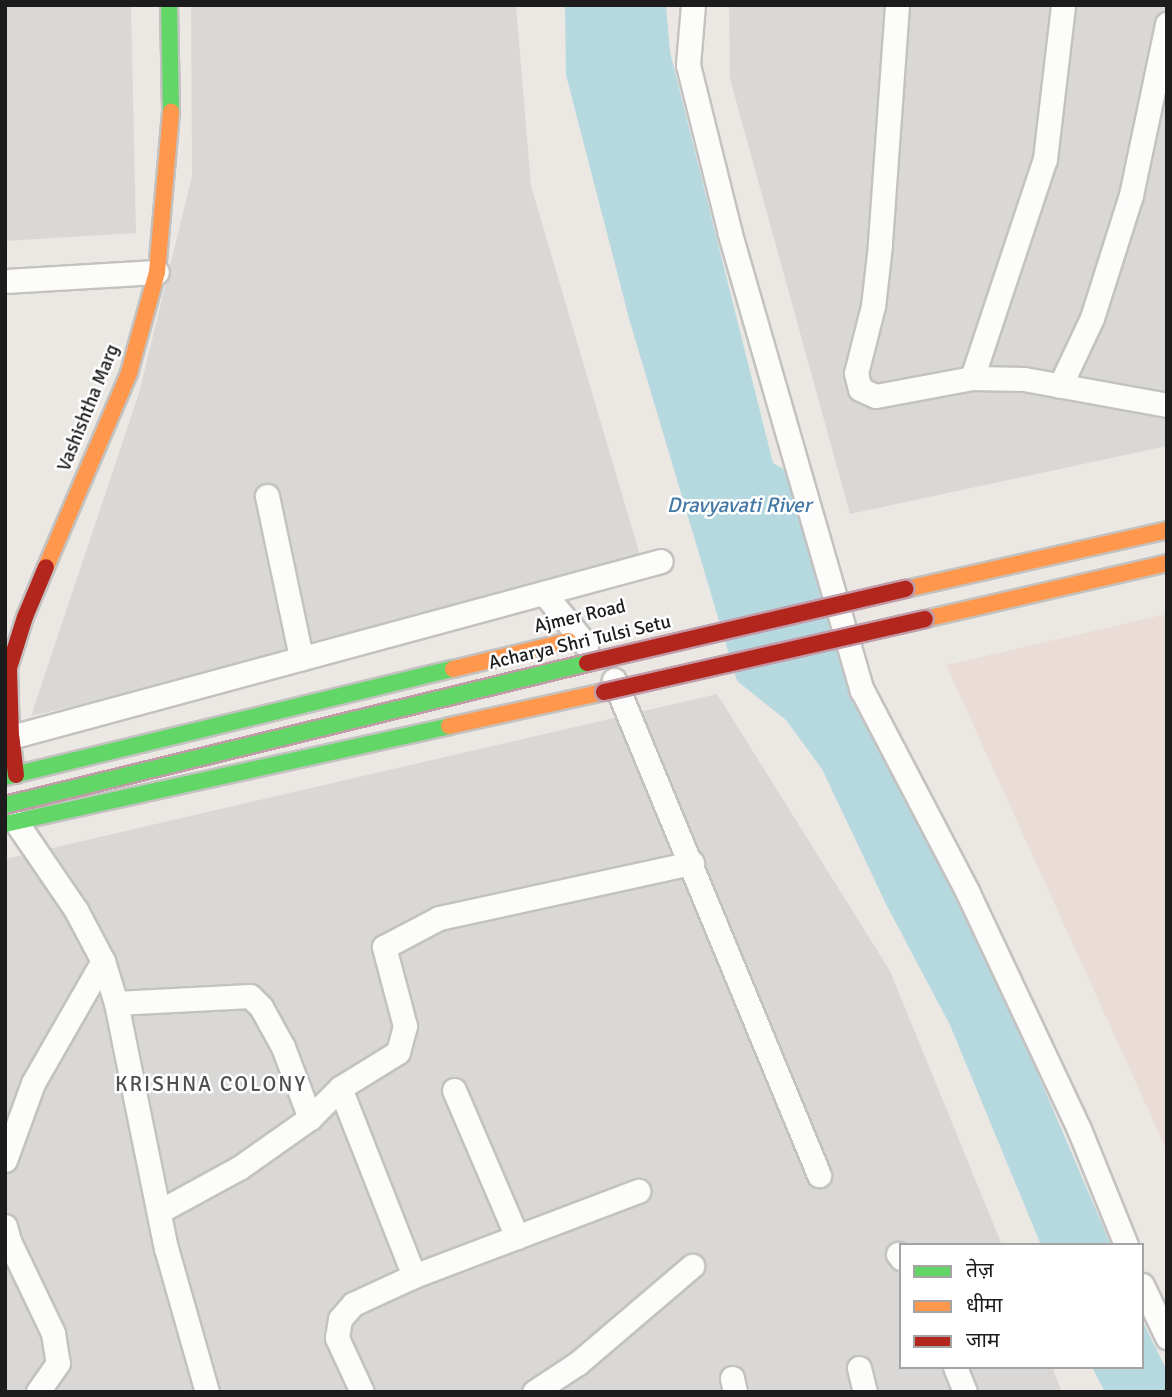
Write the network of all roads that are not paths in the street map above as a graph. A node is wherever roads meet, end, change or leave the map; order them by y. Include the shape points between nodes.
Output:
1 (169, 5) edge
2 (693, 5) edge
3 (897, 5) edge
4 (1063, 5) edge
5 (1167, 24) edge
6 (157, 272) junction
7 (5, 281) edge
8 (972, 378) junction
9 (1060, 386) junction
10 (1167, 405) edge
11 (267, 496) dead end
12 (1167, 530) edge
13 (661, 561) dead end
14 (1167, 563) edge
15 (848, 578) dead end
16 (808, 587) dead end
17 (544, 593) junction
18 (596, 635) dead end
19 (300, 658) junction
20 (11, 737) junction
21 (11, 776) edge
22 (9, 817) edge
23 (692, 863) junction
24 (103, 961) junction
25 (116, 1003) junction
26 (340, 1088) junction
27 (454, 1090) dead end
28 (310, 1118) junction
29 (5, 1160) edge
30 (819, 1175) dead end
31 (638, 1191) dead end
32 (160, 1211) junction
33 (5, 1226) edge
34 (517, 1237) junction
35 (1125, 1243) edge
36 (692, 1266) dead end
37 (414, 1276) junction
38 (1144, 1289) edge
39 (1167, 1337) edge
40 (859, 1368) dead end
41 (956, 1369) edge
42 (38, 1392) edge
43 (207, 1392) edge
44 (362, 1392) edge
45 (534, 1392) edge
46 (865, 1392) edge
47 (965, 1392) edge

1 - 6 main road, Vashishtha Marg via 171,133
2 - 35 street via 691,78 730,234 862,690 967,891 1079,1129
3 - 8 street via 880,245 873,306 856,373 860,389 876,396
4 - 8 street via 1045,159
5 - 9 street via 1131,195 1092,318
6 - 7 street
6 - 20 main road, Vashishtha Marg via 129,373 25,617 9,668
8 - 9 street via 1024,379
9 - 10 street
11 - 19 street
12 - 22 main road, Acharya Shri Tulsi Setu, bridge via 489,685 191,762
13 - 17 street
14 - 22 main road, bridge via 604,692
15 - 16 main road
17 - 19 street
17 - 23 street via 617,684
18 - 21 main road, Ajmer Road
19 - 20 street
20 - 21 main road, Vashishtha Marg
22 - 24 street via 76,910
23 - 26 street via 439,918 384,947 405,1026 398,1052
23 - 30 street
24 - 25 street
24 - 29 street via 33,1083
25 - 28 street via 250,996 283,1048
25 - 32 street
26 - 28 street
26 - 37 street
27 - 34 street
28 - 32 street via 239,1168
31 - 34 street
32 - 43 street
33 - 42 street via 53,1333 58,1363
34 - 37 street
36 - 45 street via 578,1363
37 - 44 street via 353,1304 340,1319 337,1338
38 - 39 street
40 - 46 street
41 - 47 street

